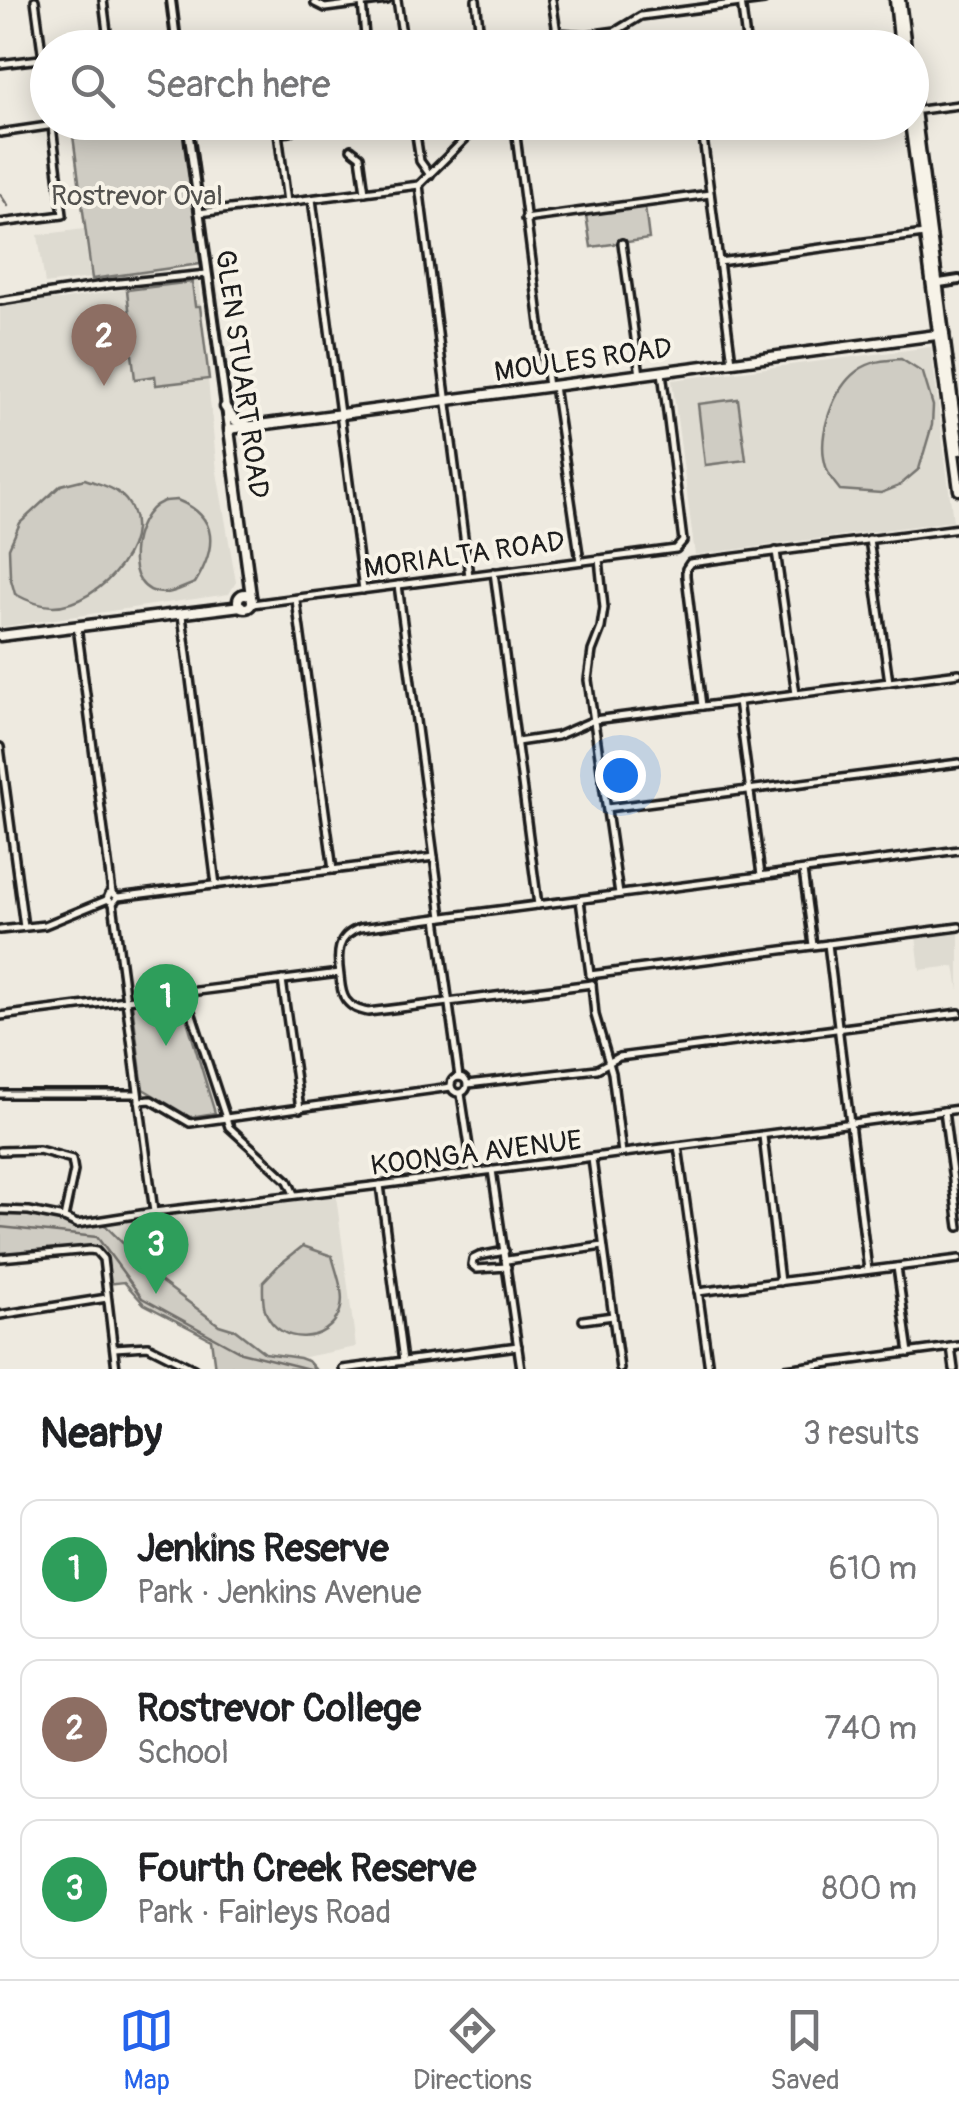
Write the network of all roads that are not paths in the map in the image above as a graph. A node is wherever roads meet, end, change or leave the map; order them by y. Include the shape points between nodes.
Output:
1 (35, 0) edge
2 (103, 0) edge
3 (171, 0) edge
4 (388, 0) edge
5 (397, 0) edge
6 (476, 0) edge
7 (552, 0) edge
8 (764, 0) edge
9 (897, 0) edge
10 (741, 2) edge
11 (315, 3) dead end
12 (362, 4) junction
13 (40, 30) edge
14 (107, 30) edge
15 (175, 30) edge
16 (364, 30) edge
17 (401, 30) edge
18 (479, 30) edge
19 (557, 30) edge
20 (618, 30) edge
21 (745, 30) edge
22 (901, 30) edge
23 (30, 60) edge
24 (0, 64) edge
25 (959, 105) edge
26 (929, 109) edge
27 (30, 129) edge
28 (0, 133) edge
29 (54, 140) edge
30 (189, 140) edge
31 (279, 140) edge
32 (417, 140) edge
33 (465, 140) edge
34 (516, 140) edge
35 (703, 140) edge
36 (913, 140) edge
37 (917, 140) edge
38 (350, 149) dead end
39 (430, 175) junction
40 (419, 185) junction
41 (365, 192) junction
42 (710, 194) junction
43 (312, 199) junction
44 (287, 202) junction
45 (199, 213) junction
46 (526, 219) junction
47 (0, 223) edge
48 (928, 234) junction
49 (622, 242) dead end
50 (719, 262) junction
51 (207, 274) junction
52 (959, 280) edge
53 (934, 284) junction
54 (0, 301) edge
55 (941, 335) junction
56 (732, 362) junction
57 (662, 372) junction
58 (640, 375) junction
59 (951, 379) edge
60 (551, 386) junction
61 (447, 400) junction
62 (226, 407) junction
63 (340, 414) junction
64 (252, 426) junction
65 (228, 429) junction
66 (959, 450) edge
67 (959, 490) edge
68 (959, 528) edge
69 (869, 539) junction
70 (776, 551) junction
71 (599, 559) junction
72 (580, 562) junction
73 (494, 572) junction
74 (469, 576) junction
75 (398, 586) junction
76 (363, 590) junction
77 (246, 597) junction
78 (296, 599) junction
79 (216, 608) junction
80 (182, 612) junction
81 (77, 626) junction
82 (0, 636) edge
83 (959, 673) edge
84 (889, 682) junction
85 (796, 694) junction
86 (738, 701) junction
87 (702, 706) junction
88 (594, 720) junction
89 (516, 742) junction
90 (0, 747) edge
91 (959, 763) edge
92 (750, 790) junction
93 (607, 808) junction
94 (959, 850) edge
95 (434, 856) junction
96 (333, 870) junction
97 (804, 871) junction
98 (762, 875) junction
99 (216, 885) junction
100 (619, 894) junction
101 (113, 898) junction
102 (580, 899) junction
103 (538, 905) junction
104 (440, 918) junction
105 (959, 926) edge
106 (24, 927) junction
107 (0, 930) edge
108 (828, 944) junction
109 (813, 945) junction
110 (340, 973) junction
111 (590, 975) junction
112 (282, 980) junction
113 (592, 984) junction
114 (185, 993) junction
115 (126, 1000) junction
116 (450, 1002) junction
117 (959, 1013) edge
118 (0, 1016) edge
119 (838, 1028) junction
120 (608, 1062) junction
121 (458, 1077) junction
122 (468, 1084) junction
123 (451, 1087) junction
124 (0, 1094) edge
125 (462, 1094) junction
126 (139, 1097) junction
127 (300, 1108) junction
128 (959, 1110) edge
129 (944, 1111) junction
130 (246, 1116) junction
131 (224, 1118) junction
132 (850, 1124) junction
133 (763, 1135) junction
134 (239, 1136) junction
135 (678, 1146) junction
136 (0, 1151) edge
137 (622, 1153) junction
138 (592, 1158) junction
139 (492, 1170) junction
140 (473, 1173) junction
141 (380, 1185) junction
142 (294, 1194) junction
143 (0, 1210) edge
144 (154, 1212) junction
145 (64, 1218) junction
146 (959, 1227) edge
147 (603, 1246) junction
148 (504, 1251) junction
149 (0, 1258) edge
150 (959, 1259) edge
151 (507, 1264) junction
152 (898, 1266) junction
153 (868, 1270) junction
154 (780, 1282) junction
155 (698, 1292) junction
156 (107, 1298) junction
157 (0, 1315) edge
158 (613, 1316) junction
159 (583, 1320) dead end
160 (518, 1346) junction
161 (955, 1347) edge
162 (114, 1348) junction
163 (909, 1353) junction
164 (403, 1360) junction
165 (851, 1360) junction
166 (116, 1369) edge
167 (194, 1369) edge
168 (342, 1369) edge
169 (520, 1369) edge
170 (620, 1369) edge
171 (709, 1369) edge
172 (784, 1369) edge
173 (852, 1369) edge
174 (954, 1369) edge

1 - 13 street
2 - 14 street
3 - 15 street
4 - 12 street
5 - 17 street
6 - 18 street
7 - 19 street
8 - 10 street
9 - 22 main road
10 - 20 street via 641,16
10 - 21 street
11 - 12 street
12 - 16 street
23 - 24 street
25 - 26 street
27 - 28 street
29 - 47 street via 63,214
30 - 45 street, GLEN STUART ROAD
31 - 44 street
32 - 39 street
33 - 39 street
34 - 46 street
35 - 42 street
36 - 48 main road
37 - 48 main road
38 - 41 street via 360,156
39 - 40 street
40 - 41 street
40 - 61 street
41 - 43 street
42 - 46 street
42 - 50 street
43 - 44 street
43 - 63 street
44 - 45 street
45 - 51 street, GLEN STUART ROAD
46 - 60 street
48 - 50 street
48 - 53 main road
49 - 58 street
50 - 56 street
51 - 54 street
51 - 62 street, GLEN STUART ROAD
52 - 53 street
53 - 55 main road
55 - 56 main road, MOULES ROAD
55 - 59 main road
56 - 57 main road, MOULES ROAD
57 - 58 main road, MOULES ROAD
57 - 71 street, MORIALTA ROAD via 683,541 676,549
58 - 60 main road, MOULES ROAD
59 - 66 main road
59 - 67 main road
60 - 61 main road, MOULES ROAD
60 - 72 street
61 - 63 main road, MOULES ROAD
61 - 74 street
62 - 64 main road via 235,420
62 - 65 street, GLEN STUART ROAD
63 - 64 main road, MOULES ROAD
63 - 76 street
64 - 65 main road, MOULES ROAD
65 - 77 main road, GLEN STUART ROAD
68 - 69 street
69 - 70 street
69 - 84 street
70 - 85 street
70 - 87 street via 688,565
71 - 72 street, MORIALTA ROAD
71 - 88 street via 604,608 588,680
72 - 73 street, MORIALTA ROAD
73 - 74 street, MORIALTA ROAD
73 - 89 street
74 - 75 street, MORIALTA ROAD
75 - 76 street, MORIALTA ROAD
75 - 95 street
76 - 78 street, MORIALTA ROAD
77 - 78 street, MORIALTA ROAD
77 - 79 main road, MORIALTA ROAD
77 - 79 main road, MORIALTA ROAD via 246,608
78 - 96 street
79 - 80 main road, MORIALTA ROAD
80 - 81 main road, MORIALTA ROAD
80 - 99 street
81 - 82 main road, MORIALTA ROAD
81 - 101 street
83 - 84 street
84 - 85 street
85 - 86 street
86 - 87 street
86 - 92 street
87 - 88 street
88 - 89 street via 558,736
88 - 93 street
89 - 103 street
90 - 106 street
91 - 92 street
92 - 93 street
92 - 98 street
93 - 100 street
94 - 97 street
95 - 96 street
95 - 104 street
96 - 99 street
97 - 98 street
97 - 109 street
98 - 100 street
99 - 101 street
100 - 102 street
101 - 106 street
101 - 115 street
102 - 103 street
102 - 111 street
103 - 104 street
104 - 110 street via 353,930 339,946
104 - 116 street
105 - 108 street
106 - 107 street
108 - 109 street
108 - 119 street
109 - 111 street
110 - 112 street
110 - 116 street via 342,993 359,1010
111 - 113 street
112 - 114 street
112 - 127 street
113 - 116 street
113 - 120 street
114 - 115 street
114 - 131 street
115 - 118 street
115 - 126 street
116 - 121 street
117 - 119 street
119 - 120 street
119 - 132 street
120 - 122 street via 597,1069
120 - 137 street
121 - 122 street
121 - 123 street
122 - 125 street
123 - 125 street
123 - 127 street
124 - 126 street
125 - 140 street
126 - 131 street via 190,1123
126 - 144 street
127 - 130 street
128 - 129 street, KOONGA AVENUE
129 - 132 street, KOONGA AVENUE
129 - 146 street
130 - 131 street
130 - 134 street
131 - 134 street
132 - 133 street, KOONGA AVENUE
132 - 153 street
133 - 135 street, KOONGA AVENUE
133 - 154 street
134 - 142 street via 288,1180
135 - 137 street, KOONGA AVENUE
135 - 155 street
136 - 145 street via 39,1150 72,1159
137 - 138 street, KOONGA AVENUE
138 - 139 street, KOONGA AVENUE
138 - 147 street
139 - 140 street, KOONGA AVENUE
139 - 148 street
140 - 141 street, KOONGA AVENUE
141 - 142 street, KOONGA AVENUE
141 - 164 street
142 - 144 street, KOONGA AVENUE
143 - 145 street, KOONGA AVENUE
144 - 145 street, KOONGA AVENUE via 78,1224
147 - 151 street
147 - 158 street
148 - 151 street
148 - 151 street via 475,1257 472,1265
149 - 156 street via 90,1250 103,1259
150 - 152 street
151 - 160 street
152 - 153 street
152 - 163 street
153 - 154 street
154 - 155 street
155 - 171 street
156 - 157 street
156 - 162 street
158 - 159 street
158 - 170 street
160 - 164 street
160 - 169 street
161 - 163 street
161 - 174 street
162 - 166 street
162 - 167 street via 148,1346
163 - 165 street
164 - 168 street
165 - 172 street
165 - 173 street

